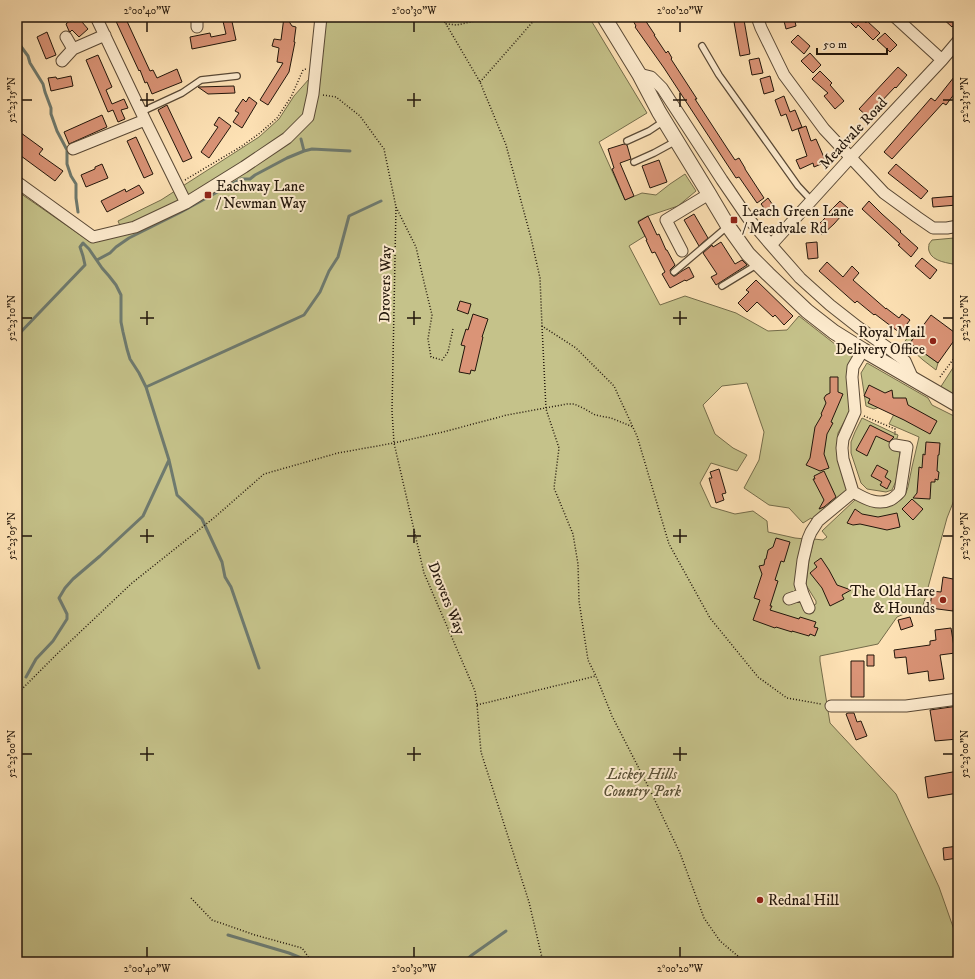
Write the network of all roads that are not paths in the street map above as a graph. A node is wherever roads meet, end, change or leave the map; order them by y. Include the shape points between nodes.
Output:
1 (96, 17) edge
2 (321, 17) edge
3 (604, 17) edge
4 (757, 17) edge
5 (895, 17) edge
6 (104, 35) junction
7 (66, 37) dead end
8 (958, 41) edge
9 (702, 46) dead end
10 (73, 49) junction
11 (942, 60) junction
12 (62, 61) dead end
13 (639, 74) junction
14 (237, 76) dead end
15 (143, 116) junction
16 (665, 121) junction
17 (627, 141) dead end
18 (677, 141) junction
19 (73, 149) dead end
20 (851, 157) junction
21 (634, 162) dead end
22 (17, 182) edge
23 (708, 194) junction
24 (811, 200) junction
25 (186, 203) junction
26 (728, 226) junction
27 (958, 226) edge
28 (771, 245) junction
29 (682, 251) dead end
30 (758, 264) junction
31 (674, 272) dead end
32 (722, 286) dead end
33 (863, 350) junction
34 (913, 379) junction
35 (958, 405) edge
36 (895, 444) road end
37 (853, 492) junction
38 (802, 594) junction
39 (789, 599) dead end
40 (809, 608) dead end
41 (958, 699) edge
42 (831, 706) road end

1 - 6 street
2 - 25 street via 308,117 288,138
3 - 13 street
4 - 20 street via 784,75 824,129
5 - 11 street
6 - 10 street
6 - 15 street
7 - 10 street
8 - 11 street, Meadvale Road
9 - 24 lane via 798,186
10 - 12 street
11 - 20 street, Meadvale Road
13 - 16 street
13 - 28 street via 650,77 662,88 748,218
14 - 15 lane via 201,80
15 - 19 street
15 - 25 street
16 - 17 lane
16 - 18 street
18 - 21 lane
18 - 23 street
20 - 24 street, Meadvale Road
20 - 27 street via 884,193 933,228
22 - 25 street via 92,237 135,227
23 - 26 street
23 - 29 street via 666,220
24 - 28 street, Meadvale Road
26 - 30 street
26 - 31 lane
28 - 34 street via 800,278 830,305 905,361
30 - 32 lane
30 - 33 street via 807,312
33 - 34 street
33 - 37 street via 853,367 855,412 843,438 842,448
34 - 35 street
36 - 37 street via 907,448 900,492 890,500 873,502
37 - 38 street via 818,521 811,532 803,560 800,584
38 - 39 street
38 - 40 street
41 - 42 street via 906,706

